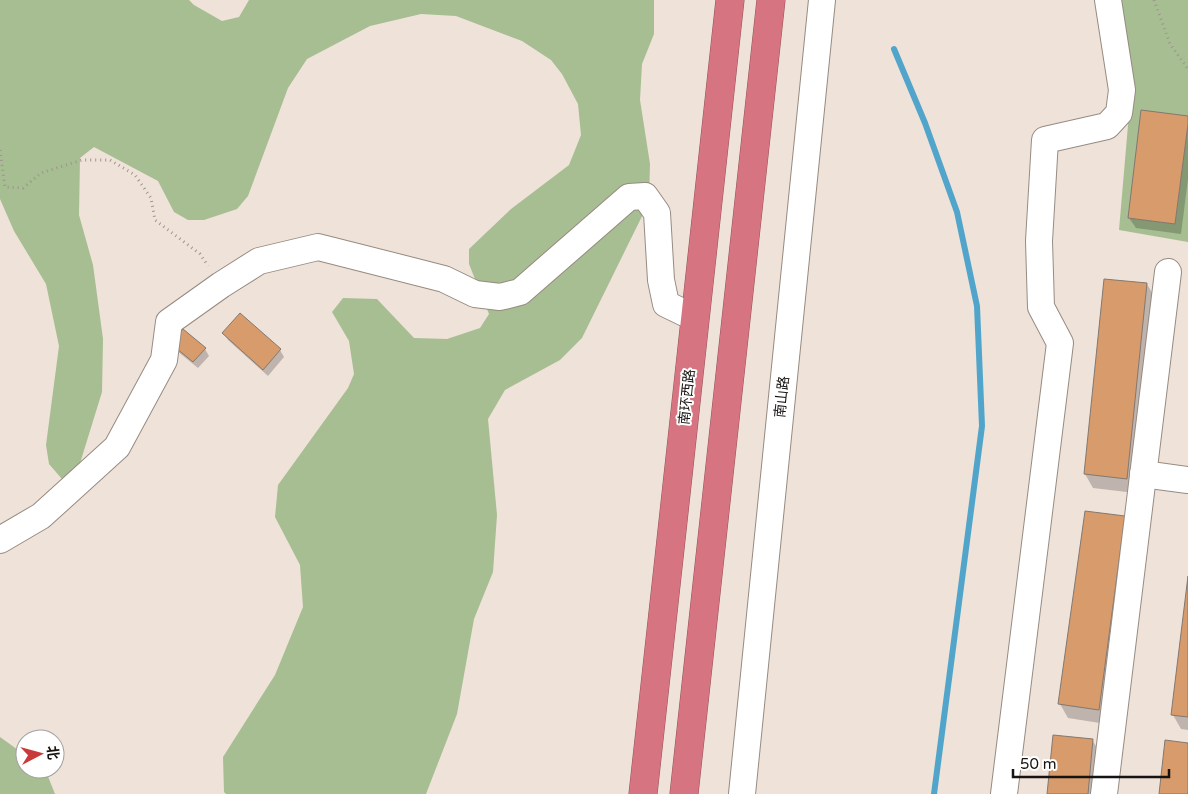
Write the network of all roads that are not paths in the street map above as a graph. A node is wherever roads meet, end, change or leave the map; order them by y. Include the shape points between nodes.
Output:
1 (730, 0) edge
2 (822, 0) edge
3 (1108, 0) edge
4 (771, 7) edge
5 (1168, 272) dead end
6 (695, 318) junction
7 (1143, 474) junction
8 (1188, 480) edge
9 (0, 540) edge
10 (642, 794) edge
11 (684, 794) edge
12 (742, 794) edge
13 (1004, 794) edge
14 (1104, 794) edge

1 - 6 highway, 南环西路
2 - 12 street, 南山路
3 - 13 street via 1122,90 1119,113 1106,126 1045,140 1039,241 1041,307 1060,343
4 - 11 highway
5 - 7 street
6 - 9 street via 666,304 661,280 657,214 645,196 629,197 520,292 500,297 475,294 444,279 318,247 259,261 169,322 164,360 117,447 41,516
6 - 10 highway, 南环西路
7 - 8 street
7 - 14 street

